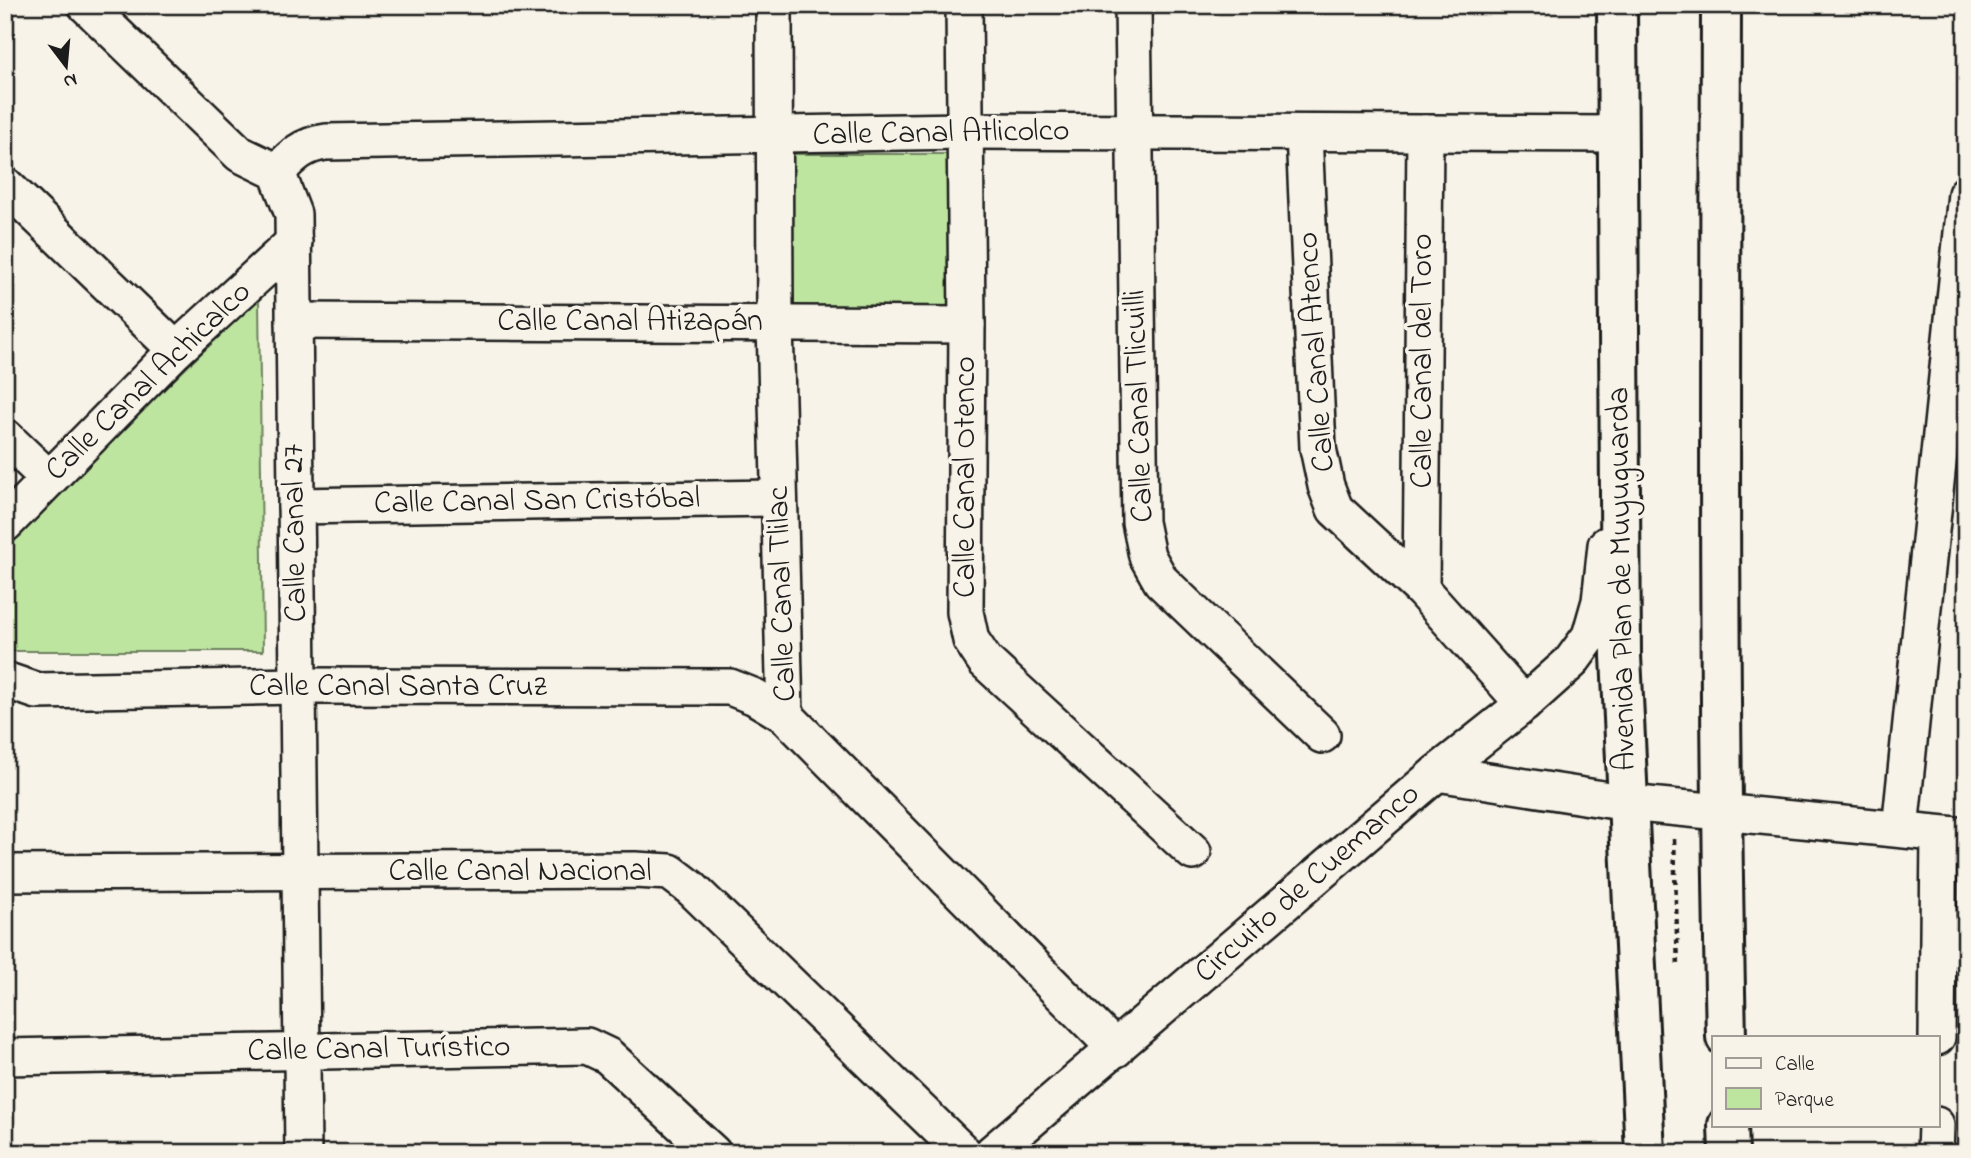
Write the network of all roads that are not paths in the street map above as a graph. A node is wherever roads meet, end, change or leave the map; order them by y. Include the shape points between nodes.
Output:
1 (86, 5) edge
2 (774, 5) edge
3 (964, 5) edge
4 (1133, 5) edge
5 (1616, 5) edge
6 (1721, 5) edge
7 (964, 131) junction
8 (1134, 132) junction
9 (1304, 133) junction
10 (1425, 133) junction
11 (1617, 134) junction
12 (776, 136) junction
13 (277, 172) junction
14 (5, 185) edge
15 (1966, 194) edge
16 (294, 242) junction
17 (294, 321) junction
18 (775, 323) junction
19 (967, 325) junction
20 (176, 350) junction
21 (5, 437) edge
22 (1619, 462) junction
23 (49, 479) junction
24 (779, 498) junction
25 (296, 506) junction
26 (5, 524) edge
27 (1421, 589) junction
28 (5, 680) edge
29 (298, 686) junction
30 (1524, 704) junction
31 (785, 715) junction
32 (1322, 735) dead end
33 (1437, 773) junction
34 (1628, 803) junction
35 (1721, 811) junction
36 (1900, 829) junction
37 (1952, 835) edge
38 (1193, 852) dead end
39 (301, 872) junction
40 (5, 873) edge
41 (1726, 1036) edge
42 (1937, 1036) edge
43 (1115, 1049) junction
44 (302, 1052) junction
45 (5, 1057) edge
46 (1728, 1126) edge
47 (1936, 1126) edge
48 (303, 1153) edge
49 (713, 1153) edge
50 (964, 1153) edge
51 (992, 1153) edge
52 (1645, 1153) edge
53 (1729, 1153) edge
54 (1935, 1153) edge

1 - 13 street via 240,154
2 - 12 street, Calle Canal Tlilac
3 - 7 street, Calle Canal Otenco
4 - 8 street, Calle Canal Tlicuilli
5 - 11 main road, Avenida Plan de Muyuguarda
6 - 35 main road
7 - 8 street, Calle Canal Atlicolco
7 - 12 street, Calle Canal Atlicolco
7 - 19 street, Calle Canal Otenco
8 - 9 street, Calle Canal Atlicolco
8 - 32 street, Calle Canal Tlicuilli via 1140,522 1147,556 1161,580
9 - 10 street, Calle Canal Atlicolco
9 - 27 street, Calle Canal Atenco via 1318,448 1326,486 1335,509
10 - 11 street, Calle Canal Atlicolco
10 - 27 street, Calle Canal del Toro
11 - 22 main road, Avenida Plan de Muyuguarda
12 - 13 street, Calle Canal Atlicolco via 326,142 296,152
12 - 18 street, Calle Canal Tlilac
13 - 16 street, Calle Canal 27 via 293,214
14 - 20 street
15 - 36 street
16 - 17 street, Calle Canal 27
16 - 20 street, Calle Canal Achicalco
17 - 18 street, Calle Canal Atizapán
17 - 25 street, Calle Canal 27
18 - 19 street, Calle Canal Atizapán
18 - 24 street, Calle Canal Tlilac
19 - 38 street, Calle Canal Otenco via 965,612 971,640 985,661
20 - 23 street, Calle Canal Achicalco
21 - 23 street
22 - 30 street via 1600,601 1590,636 1572,662
22 - 34 main road, Avenida Plan de Muyuguarda
23 - 26 street, Calle Canal Achicalco
24 - 25 street, Calle Canal San Cristóbal
24 - 31 street, Calle Canal Tlilac
25 - 29 street, Calle Canal 27
27 - 30 street, Calle Canal Atenco
28 - 29 street, Calle Canal Santa Cruz via 37,691
29 - 31 street, Calle Canal Santa Cruz via 730,687
29 - 39 street, Calle Canal 27
30 - 33 street
31 - 43 street, Calle Canal Tlilac
33 - 34 street, Circuito de Cuemanco
33 - 43 street, Circuito de Cuemanco
34 - 35 street, Circuito de Cuemanco
34 - 52 main road, Avenida Plan de Muyuguarda
35 - 36 street, Circuito de Cuemanco
35 - 41 main road
36 - 37 street, Circuito de Cuemanco
37 - 42 street
39 - 40 street, Calle Canal Nacional
39 - 44 street, Calle Canal 27
39 - 50 street, Calle Canal Nacional via 670,872
43 - 51 street, Circuito de Cuemanco
44 - 45 street, Calle Canal Turístico
44 - 48 street, Calle Canal 27
44 - 49 street, Calle Canal Turístico via 587,1046 608,1056
46 - 53 main road
47 - 54 street

